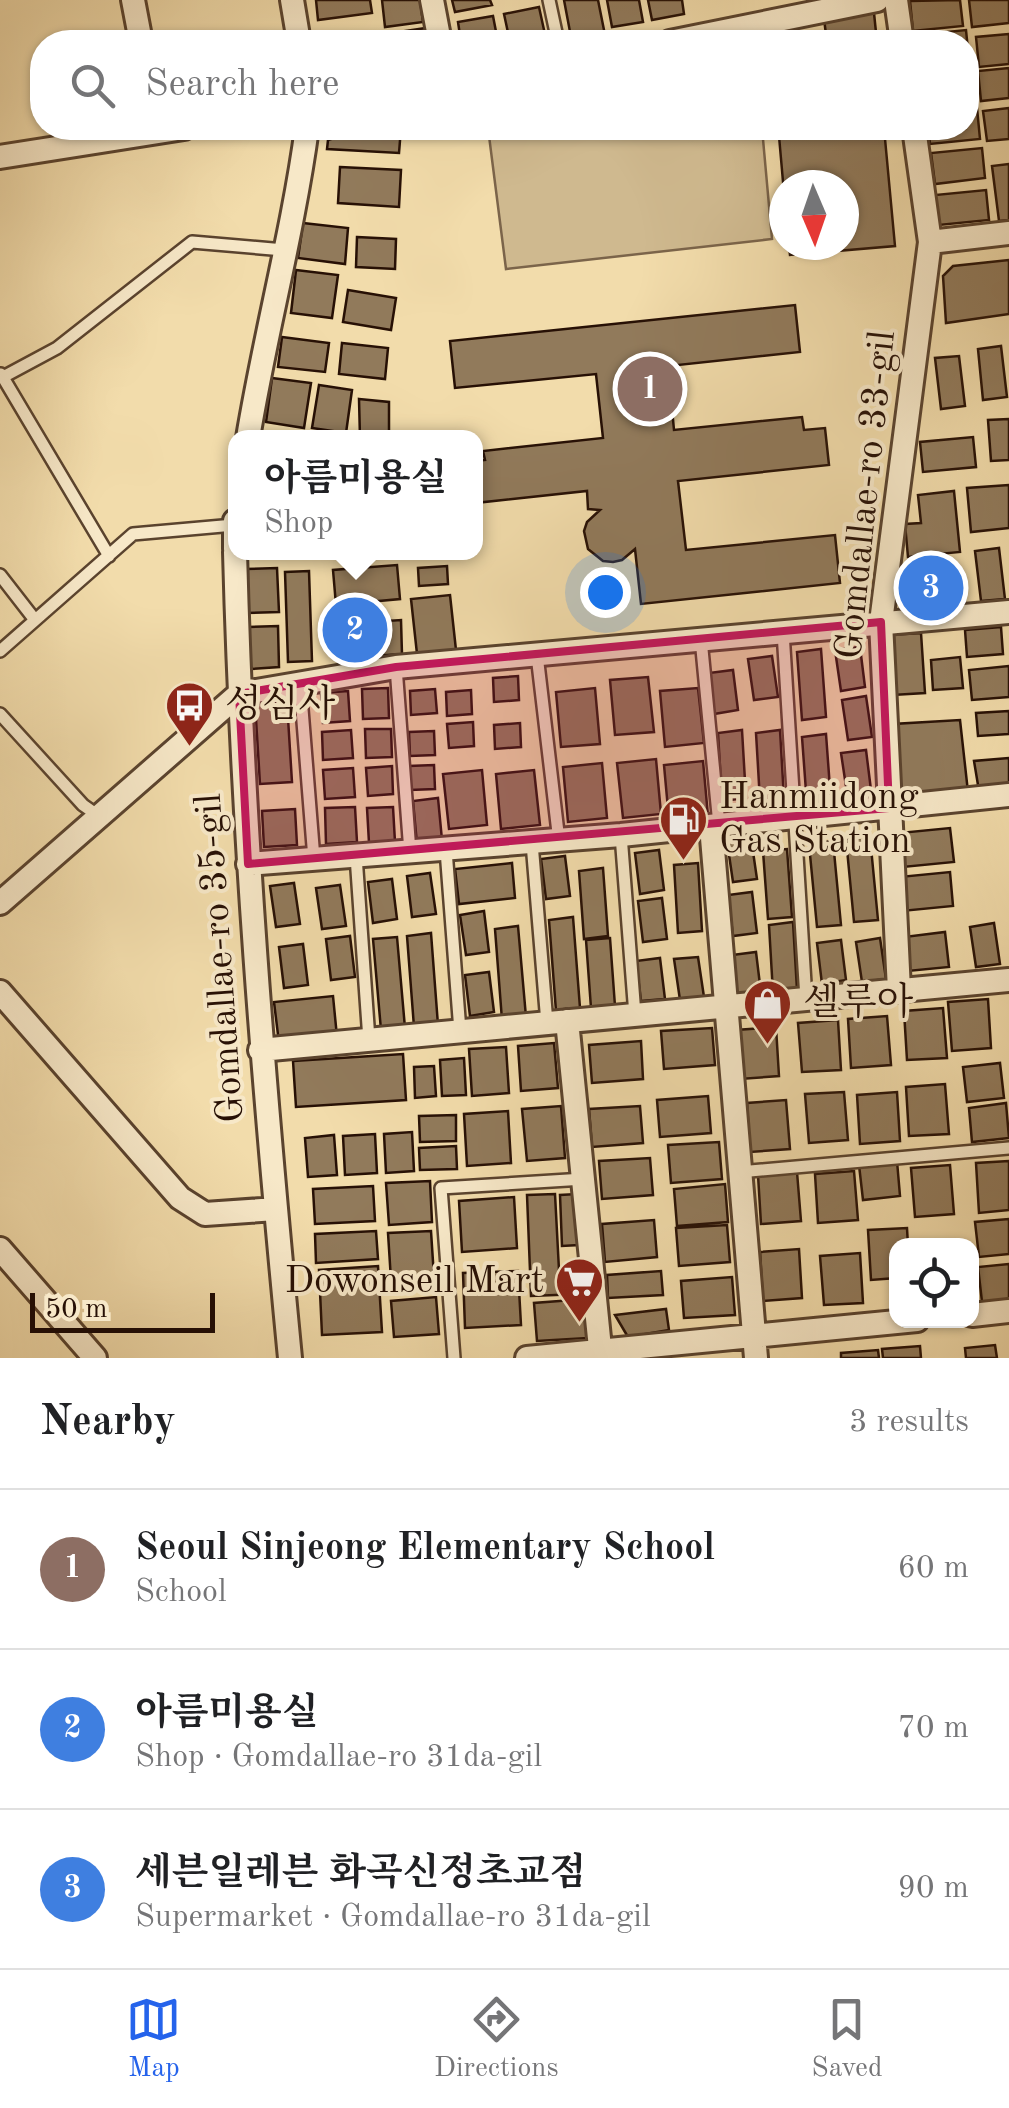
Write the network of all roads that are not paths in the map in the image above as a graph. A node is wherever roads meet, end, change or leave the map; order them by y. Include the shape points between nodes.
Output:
1 (133, 0) edge
2 (292, 0) edge
3 (432, 0) edge
4 (549, 0) edge
5 (876, 0) edge
6 (896, 0) edge
7 (139, 30) edge
8 (297, 30) edge
9 (438, 30) edge
10 (555, 30) edge
11 (729, 30) edge
12 (900, 30) edge
13 (97, 140) edge
14 (305, 140) edge
15 (916, 140) edge
16 (0, 156) edge
17 (1009, 233) edge
18 (930, 242) junction
19 (284, 250) junction
20 (2, 375) edge
21 (249, 430) edge
22 (228, 524) edge
23 (108, 556) junction
24 (235, 560) edge
25 (0, 575) edge
26 (1009, 612) edge
27 (36, 620) junction
28 (881, 622) junction
29 (783, 632) junction
30 (700, 638) junction
31 (0, 652) edge
32 (537, 655) junction
33 (396, 667) junction
34 (300, 684) junction
35 (239, 694) junction
36 (0, 714) edge
37 (1009, 796) edge
38 (888, 808) junction
39 (100, 818) junction
40 (794, 818) junction
41 (715, 825) junction
42 (621, 835) junction
43 (560, 841) junction
44 (532, 843) junction
45 (446, 850) junction
46 (410, 852) junction
47 (356, 856) junction
48 (314, 860) junction
49 (248, 864) junction
50 (0, 903) edge
51 (1009, 980) edge
52 (900, 990) junction
53 (0, 992) edge
54 (806, 999) junction
55 (728, 1006) junction
56 (635, 1015) junction
57 (557, 1022) junction
58 (460, 1032) junction
59 (369, 1040) junction
60 (260, 1050) junction
61 (1009, 1148) edge
62 (739, 1172) junction
63 (584, 1180) junction
64 (276, 1208) junction
65 (0, 1249) edge
66 (1009, 1312) edge
67 (979, 1314) edge
68 (889, 1325) edge
69 (755, 1347) edge
70 (601, 1355) edge
71 (95, 1358) edge
72 (290, 1358) edge
73 (454, 1358) edge
74 (527, 1358) edge

1 - 7 street
2 - 8 street
3 - 9 street
4 - 10 lane
5 - 11 street
6 - 12 street
13 - 16 street
14 - 19 street
15 - 18 street, Gomdallae-ro 33-gil
17 - 18 street
18 - 28 street, Gomdallae-ro 33-gil
19 - 20 lane via 192,242 58,348
19 - 21 street
20 - 23 lane
22 - 23 lane, Gomdallae-ro 35-gil via 133,534
23 - 27 lane, Gomdallae-ro 35-gil
24 - 35 street, Gomdallae-ro 35-gil
25 - 27 lane
26 - 28 street
27 - 31 lane, Gomdallae-ro 35-gil
28 - 29 street
28 - 38 street, Gomdallae-ro 33-gil
29 - 30 street
29 - 40 lane
30 - 32 street
30 - 41 lane
32 - 33 street
32 - 43 lane
33 - 34 street
33 - 46 lane
34 - 35 street
34 - 48 lane
35 - 39 street
35 - 49 street, Gomdallae-ro 35-gil
36 - 39 lane
37 - 38 street
38 - 40 street
38 - 52 street, Gomdallae-ro 33-gil
39 - 50 street
40 - 41 street
40 - 54 lane
41 - 42 street
41 - 55 street
42 - 43 street
42 - 56 lane
43 - 44 street
44 - 45 street
44 - 57 lane
45 - 46 street
45 - 58 lane
46 - 47 street
47 - 48 street
47 - 59 lane
48 - 49 street
49 - 60 street, Gomdallae-ro 35-gil
51 - 52 street
52 - 54 street
53 - 64 street via 180,1198 206,1214
54 - 55 street
55 - 56 street
55 - 62 street
56 - 57 street
57 - 58 street
57 - 63 street
58 - 59 street
59 - 60 street
60 - 64 street, Gomdallae-ro 35-gil
61 - 62 lane
62 - 69 street
63 - 70 street
63 - 73 lane via 441,1188
64 - 72 street, Gomdallae-ro 35-gil
65 - 71 street
66 - 67 street
68 - 69 street
69 - 70 street
70 - 74 street

